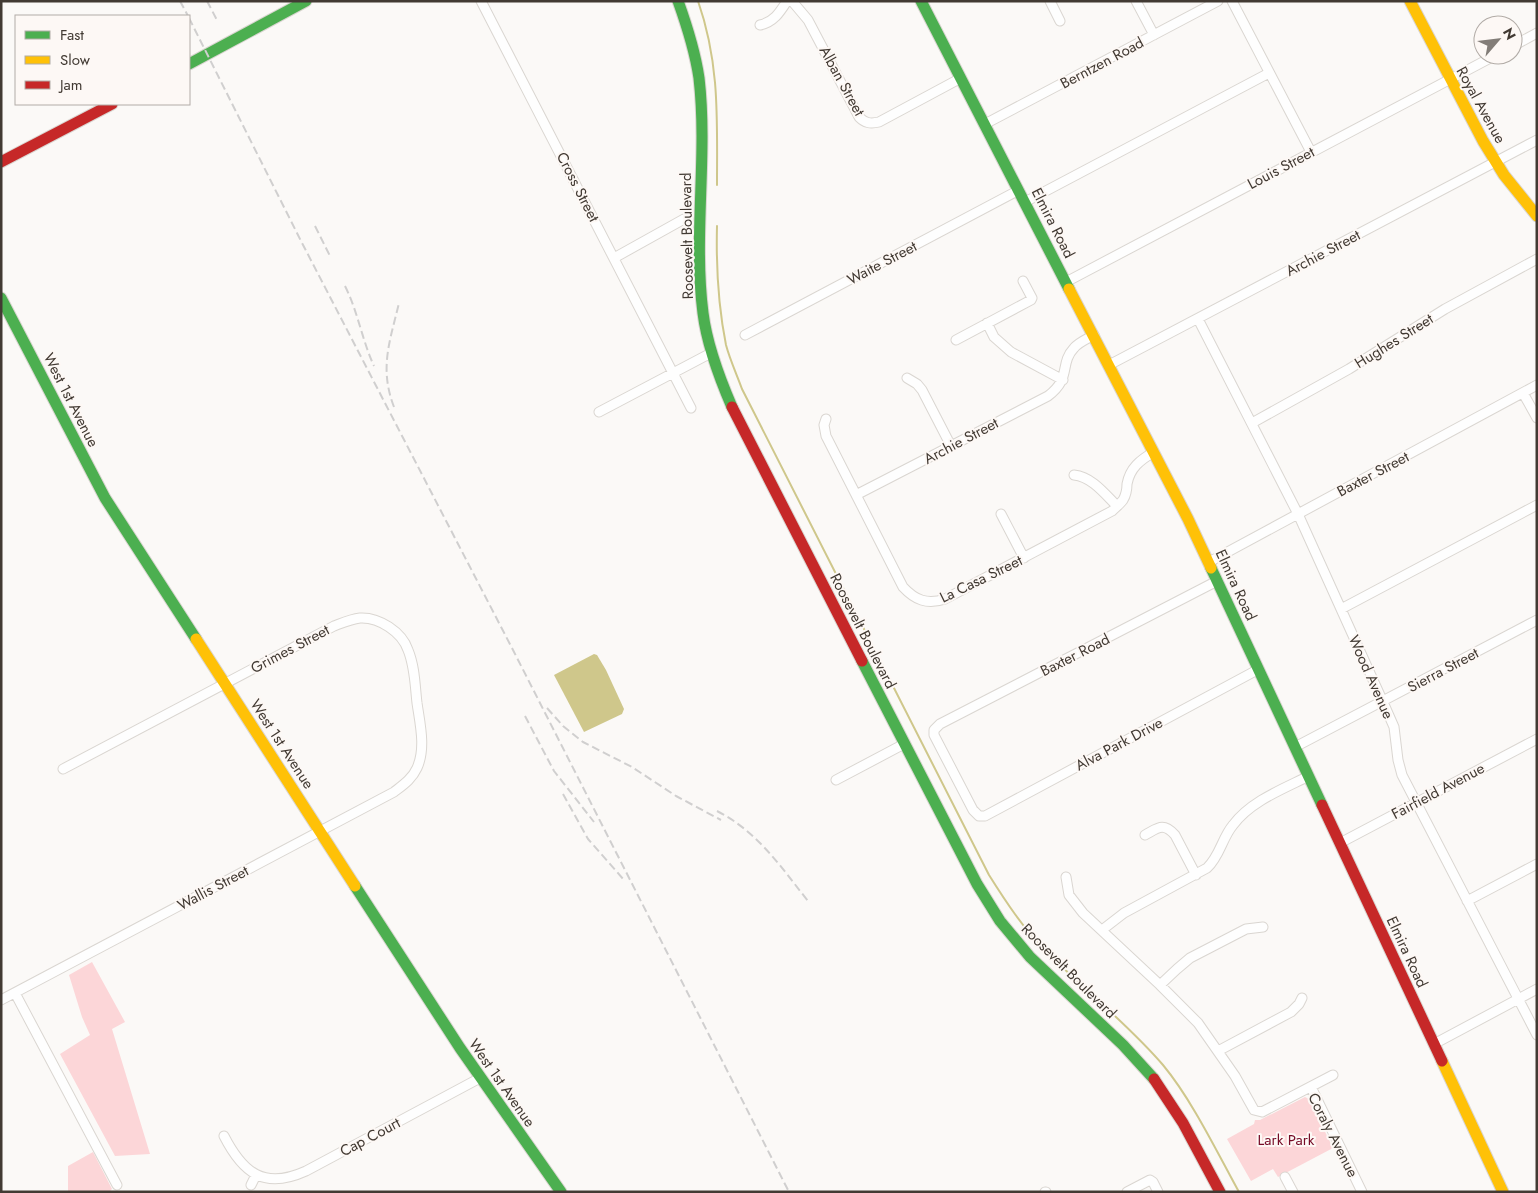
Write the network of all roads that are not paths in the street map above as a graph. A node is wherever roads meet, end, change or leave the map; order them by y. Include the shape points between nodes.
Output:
1 (306, 1) edge
2 (482, 1) edge
3 (678, 1) edge
4 (787, 1) edge
5 (792, 1) edge
6 (921, 1) edge
7 (1050, 1) edge
8 (1136, 1) edge
9 (1218, 1) edge
10 (1232, 1) edge
11 (1413, 2) edge
12 (1060, 21) dead end
13 (760, 25) dead end
14 (1537, 33) edge
15 (1154, 35) junction
16 (1523, 41) edge
17 (190, 63) edge
18 (1477, 65) edge
19 (1269, 73) junction
20 (961, 78) junction
21 (1450, 79) junction
22 (110, 105) edge
23 (985, 124) junction
24 (1537, 140) edge
25 (1311, 152) junction
26 (1496, 161) junction
27 (1, 162) edge
28 (1019, 190) junction
29 (1025, 202) junction
30 (1537, 216) edge
31 (684, 220) dead end
32 (614, 258) junction
33 (1537, 259) edge
34 (1023, 281) dead end
35 (1066, 282) junction
36 (1, 298) edge
37 (1198, 319) junction
38 (987, 324) junction
39 (745, 335) dead end
40 (1094, 335) junction
41 (956, 340) dead end
42 (711, 353) junction
43 (1109, 365) junction
44 (673, 373) junction
45 (908, 378) dead end
46 (1063, 380) junction
47 (1537, 385) edge
48 (1523, 393) junction
49 (691, 408) dead end
50 (599, 412) dead end
51 (1537, 418) edge
52 (826, 419) dead end
53 (1252, 423) junction
54 (951, 446) junction
55 (1154, 452) junction
56 (1074, 475) dead end
57 (856, 495) junction
58 (1537, 505) edge
59 (1117, 506) junction
60 (1001, 514) dead end
61 (1298, 514) junction
62 (1024, 558) junction
63 (1208, 562) junction
64 (1217, 581) junction
65 (1341, 609) junction
66 (1537, 620) edge
67 (1259, 670) junction
68 (225, 684) junction
69 (1383, 702) junction
70 (1537, 739) edge
71 (904, 744) junction
72 (1295, 747) junction
73 (418, 767) joint
74 (63, 769) dead end
75 (1309, 776) junction
76 (836, 780) dead end
77 (1416, 803) junction
78 (979, 816) joint
79 (320, 831) junction
80 (1145, 835) dead end
81 (1340, 843) junction
82 (1537, 864) edge
83 (1196, 874) junction
84 (1066, 877) dead end
85 (1467, 901) junction
86 (1263, 927) dead end
87 (1102, 930) junction
88 (1160, 985) junction
89 (1537, 989) edge
90 (15, 993) junction
91 (1302, 998) dead end
92 (1518, 999) junction
93 (1, 1000) edge
94 (1537, 1035) edge
95 (1434, 1044) junction
96 (1218, 1051) junction
97 (1333, 1075) dead end
98 (480, 1078) junction
99 (1311, 1087) junction
100 (224, 1136) dead end
101 (256, 1175) junction
102 (1285, 1177) dead end
103 (117, 1184) dead end
104 (251, 1185) dead end
105 (560, 1192) edge
106 (1127, 1192) edge
107 (1158, 1192) edge
108 (1220, 1192) edge
109 (1293, 1192) edge
110 (1362, 1192) edge
111 (1503, 1192) edge

1 - 17 street
2 - 32 street, Cross Street
3 - 42 street, Roosevelt Boulevard via 693,41 698,69 701,102 700,277
4 - 13 street via 774,19
5 - 20 street, Alban Street via 808,20 859,117 866,123 878,122
6 - 20 street, Elmira Road
7 - 12 street
8 - 15 street
9 - 15 street, Berntzen Road
10 - 19 street
11 - 21 street, Royal Avenue
14 - 16 street
15 - 23 street, Berntzen Road
18 - 21 street, Louis Street
19 - 25 street
19 - 29 street
20 - 23 street, Elmira Road
21 - 25 street, Louis Street
21 - 26 street, Royal Avenue
22 - 27 street
23 - 28 street, Elmira Road
24 - 26 street, Archie Street
25 - 35 street, Louis Street
26 - 30 street, Royal Avenue
26 - 37 street, Archie Street
28 - 29 street, Elmira Road
28 - 39 street, Waite Street
29 - 35 street, Elmira Road
31 - 32 street
32 - 44 street, Cross Street
33 - 53 street, Hughes Street via 1445,309 1349,369
34 - 38 street via 1031,300
35 - 40 street, Elmira Road
36 - 68 street, West 1st Avenue via 102,492
37 - 43 street, Archie Street
37 - 53 street, Wood Avenue
38 - 41 street
38 - 46 street via 994,337 1016,355
40 - 43 street, Elmira Road
40 - 46 street via 1074,348
42 - 44 street
42 - 71 street, Roosevelt Boulevard via 735,413
43 - 55 street, Elmira Road
44 - 49 street, Cross Street
44 - 50 street
45 - 54 street via 922,390
46 - 54 street, Archie Street via 1048,396
47 - 48 street, Baxter Street
48 - 51 street
48 - 61 street, Baxter Street
52 - 57 street, La Casa Street via 826,436
53 - 61 street, Wood Avenue
54 - 57 street, Archie Street
55 - 59 street, La Casa Street via 1132,469 1126,493
55 - 63 street, Elmira Road
56 - 59 street via 1091,481
57 - 62 street, La Casa Street via 903,587 918,600 936,602 945,599
58 - 65 street
59 - 62 street, La Casa Street via 1106,516
60 - 62 street
61 - 63 street, Baxter Street
61 - 65 street, Wood Avenue
63 - 64 street, Elmira Road
64 - 67 street, Elmira Road
64 - 78 street, Baxter Road via 938,726 934,735 968,802
65 - 69 street, Wood Avenue
66 - 69 street, Sierra Street
67 - 72 street, Elmira Road
67 - 78 street, Alva Park Drive via 988,815
68 - 73 street, Grimes Street via 346,621 371,619 386,625 408,648 412,663 422,736
68 - 74 street, Grimes Street
68 - 79 street, West 1st Avenue
69 - 72 street, Sierra Street
69 - 77 street, Wood Avenue via 1394,727 1402,774
70 - 77 street, Fairfield Avenue
71 - 76 street
71 - 108 street, Roosevelt Boulevard via 977,884 1014,940 1139,1061 1176,1112
72 - 75 street, Elmira Road
73 - 79 street, Wallis Street via 412,778 394,792
75 - 81 street, Elmira Road
75 - 83 street via 1245,811 1225,836 1214,862
77 - 81 street, Fairfield Avenue
77 - 85 street, Wood Avenue
79 - 90 street, Wallis Street
79 - 98 street, West 1st Avenue
80 - 83 street via 1159,827 1170,830
81 - 95 street, Elmira Road
82 - 85 street
83 - 87 street via 1124,913
84 - 87 street, Coraly Avenue via 1069,895 1075,904
85 - 92 street, Wood Avenue
86 - 88 street via 1246,929 1190,958
87 - 88 street, Coraly Avenue
88 - 96 street, Coraly Avenue via 1192,1016
89 - 92 street
90 - 93 street, Wallis Street
90 - 103 street
91 - 96 street via 1291,1012
92 - 94 street, Wood Avenue
92 - 95 street
95 - 111 street, Elmira Road
96 - 99 street, Coraly Avenue via 1251,1107 1258,1112
97 - 99 street
98 - 101 street, Cap Court via 299,1174 277,1178
98 - 105 street, West 1st Avenue
99 - 110 street, Coraly Avenue
100 - 101 street via 247,1170
101 - 104 street
102 - 109 street
106 - 107 street via 1148,1181 1153,1182

